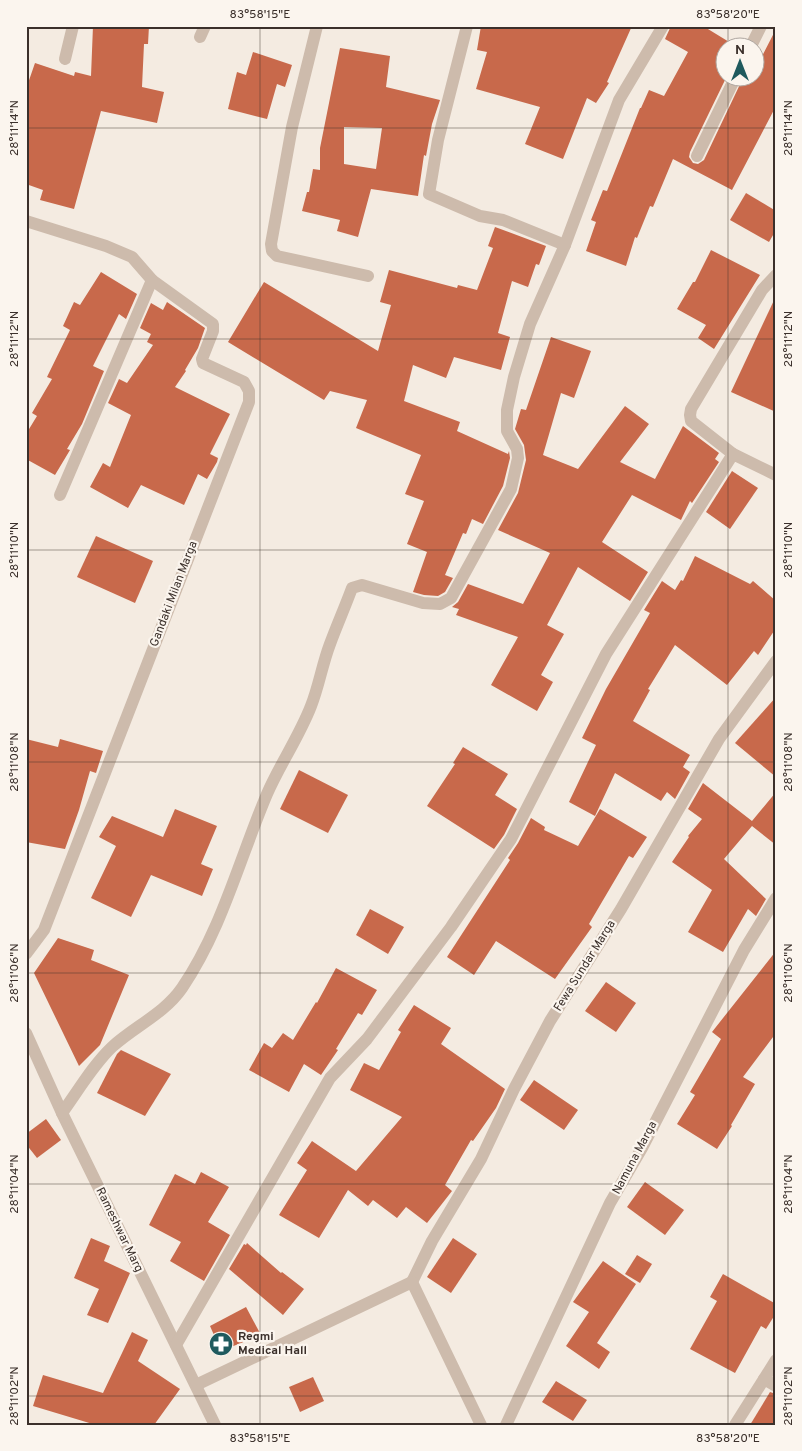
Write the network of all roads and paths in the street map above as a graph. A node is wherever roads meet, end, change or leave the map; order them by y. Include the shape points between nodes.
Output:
1 (73, 26) edge
2 (317, 26) edge
3 (467, 26) edge
4 (663, 26) edge
5 (761, 26) edge
6 (755, 38) edge
7 (64, 59) dead end
8 (730, 88) edge
9 (697, 156) dead end
10 (26, 221) edge
11 (565, 245) junction
12 (776, 275) edge
13 (368, 276) dead end
14 (152, 280) junction
15 (733, 454) junction
16 (776, 475) edge
17 (60, 495) dead end
18 (776, 661) edge
19 (776, 898) edge
20 (26, 954) edge
21 (26, 1033) edge
22 (62, 1113) junction
23 (412, 1282) junction
24 (176, 1345) junction
25 (776, 1360) edge
26 (764, 1379) junction
27 (196, 1385) junction
28 (776, 1386) edge
29 (215, 1425) edge
30 (481, 1425) edge
31 (506, 1425) edge
32 (735, 1425) edge

1 - 7 street
2 - 13 street via 292,127 272,251 278,256
3 - 11 street via 438,140 429,194 480,216 503,220
4 - 11 street via 619,100
5 - 6 street
8 - 9 street
10 - 14 street, Gandaki Milan Marga via 132,257
11 - 22 street via 530,324 514,377 507,410 507,431 518,458 511,489 451,598 440,604 423,603 362,585 352,588 311,706 267,794 201,958 180,991 162,1010 111,1048
12 - 15 street via 762,290 691,409 691,421
14 - 17 street
14 - 20 street, Gandaki Milan Marga via 213,324 203,363 244,382 249,391 249,402 44,930
15 - 16 street
15 - 24 street via 606,654 511,839 368,1039 330,1078
18 - 23 street, Fewa Sundar Marga via 719,739 621,910 550,1020 481,1159 432,1241
19 - 31 street, Namuna Marga via 744,950 642,1148 610,1203
21 - 22 street, Rameshwar Marg
22 - 24 street, Rameshwar Marg
23 - 27 street
23 - 30 street
24 - 27 street, Rameshwar Marg
25 - 26 street
26 - 28 street
26 - 32 street
27 - 29 street, Rameshwar Marg

